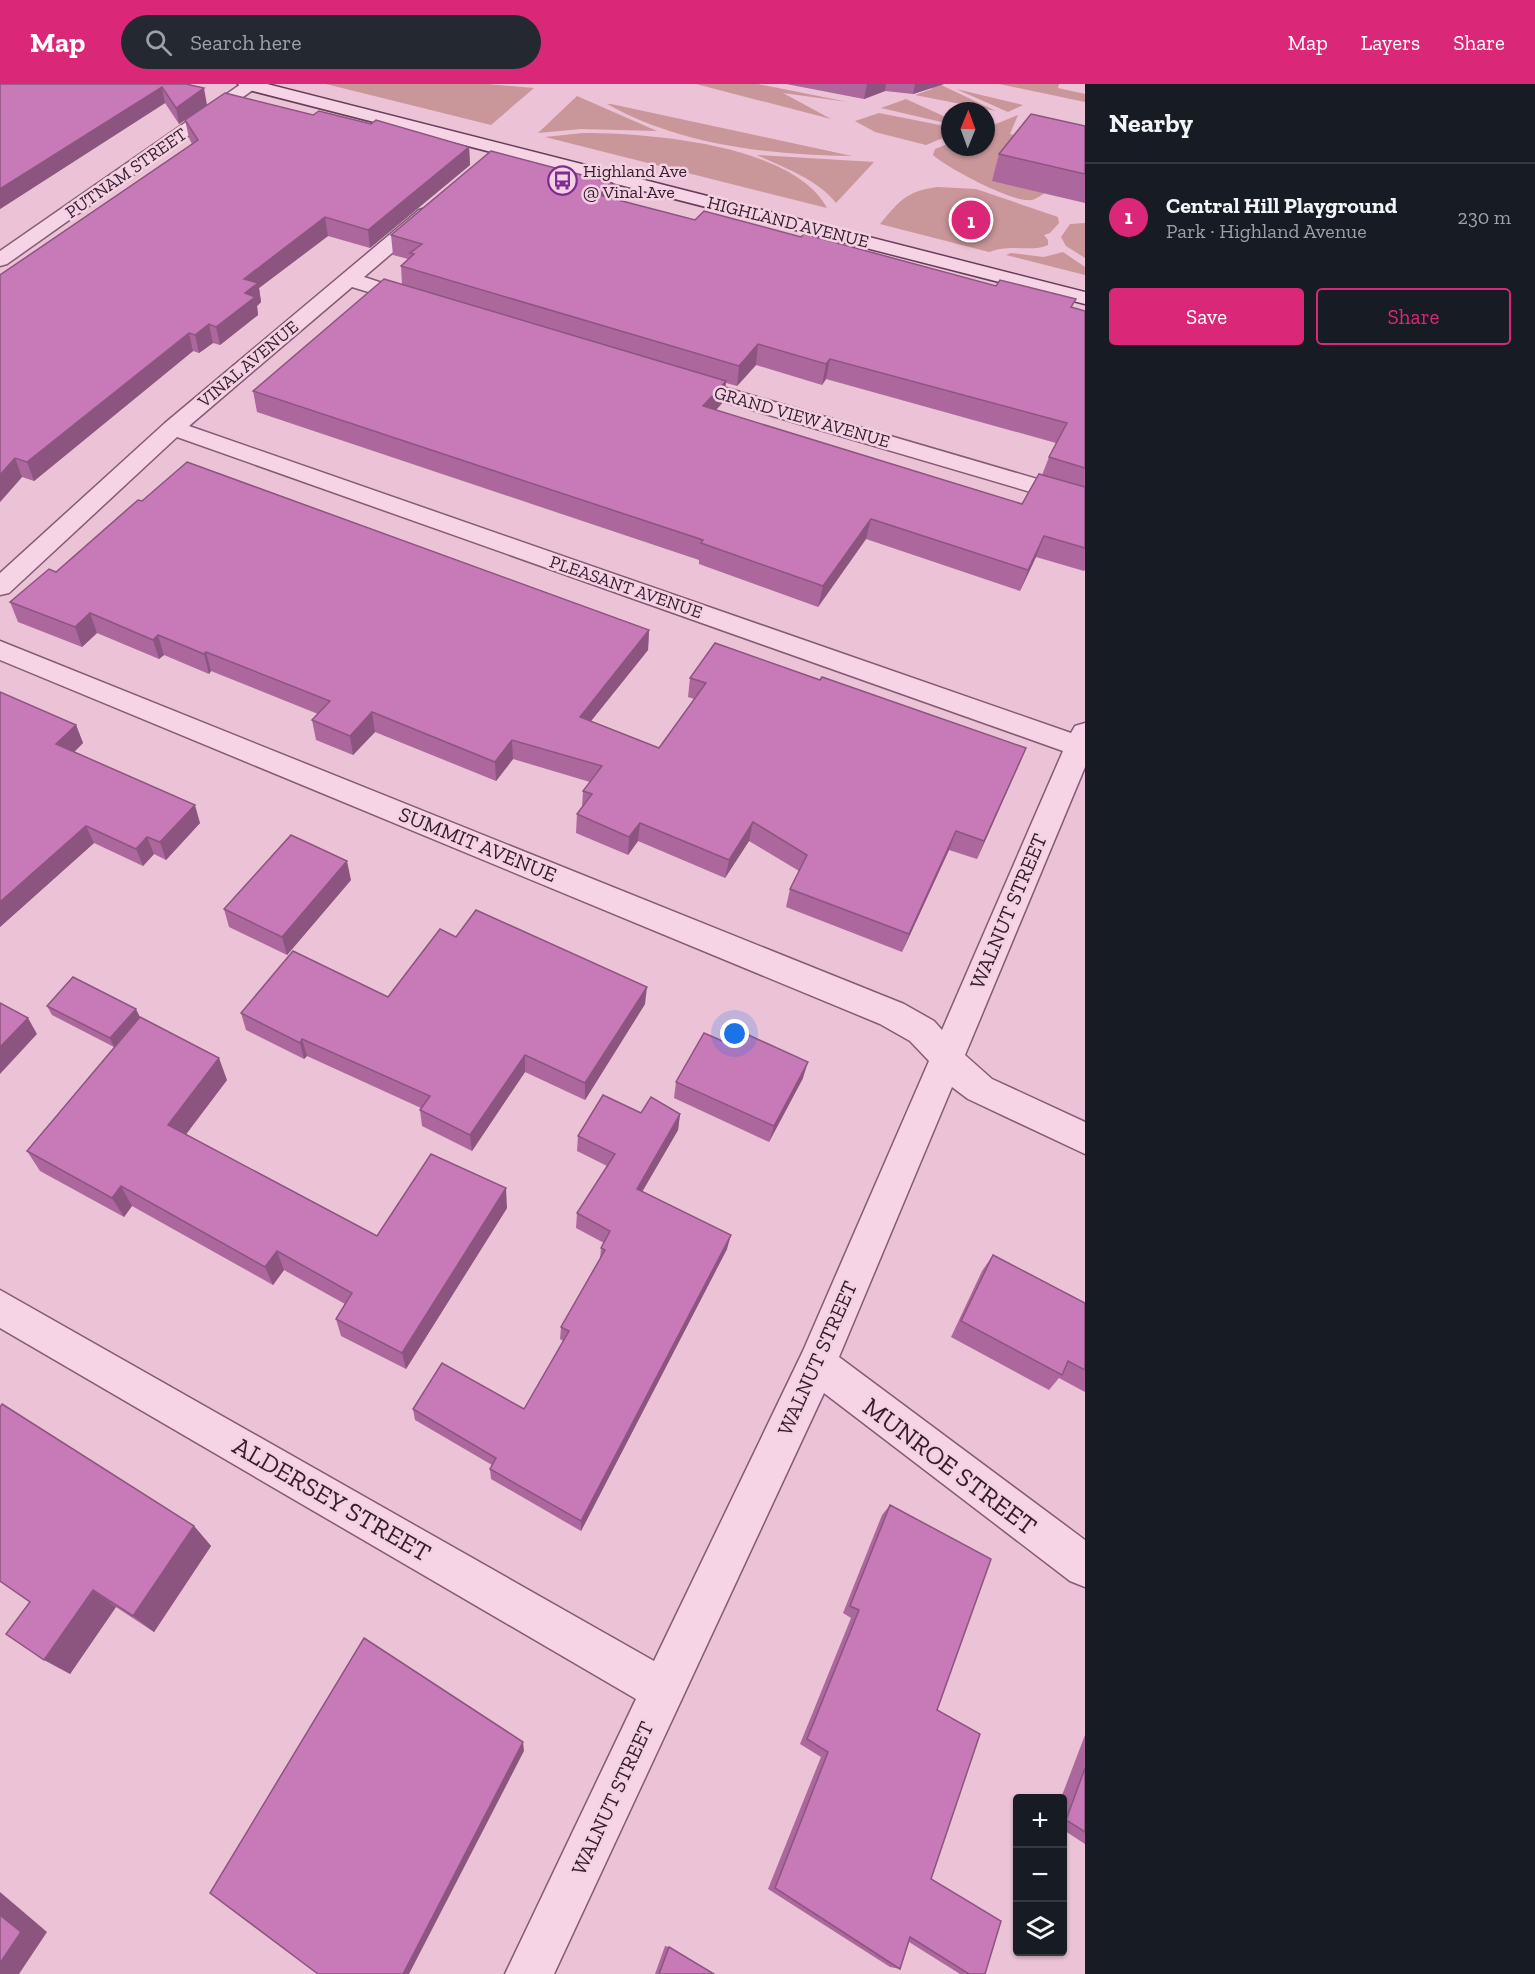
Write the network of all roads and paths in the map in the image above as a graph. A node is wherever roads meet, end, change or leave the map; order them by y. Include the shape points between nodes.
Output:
1 (249, 84) edge
2 (503, 149) junction
3 (487, 162) edge
4 (444, 199) edge
5 (0, 260) edge
6 (348, 279) junction
7 (1085, 298) edge
8 (440, 308) edge
9 (665, 377) edge
10 (173, 428) junction
11 (1085, 501) edge
12 (0, 588) edge
13 (0, 650) edge
14 (1082, 739) edge
15 (946, 1055) junction
16 (1085, 1139) edge
17 (0, 1308) edge
18 (817, 1364) junction
19 (1085, 1566) edge
20 (663, 1690) junction
21 (529, 1974) edge

1 - 2 street, HIGHLAND AVENUE
1 - 5 street, PUTNAM STREET
2 - 3 street
2 - 7 street, HIGHLAND AVENUE
4 - 6 street, VINAL AVENUE
6 - 8 street
6 - 10 street, VINAL AVENUE
9 - 11 street, GRAND VIEW AVENUE
10 - 12 street, VINAL AVENUE
10 - 14 street, PLEASANT AVENUE
13 - 15 street, SUMMIT AVENUE via 873,1006 922,1031
14 - 15 street, WALNUT STREET
15 - 16 street, SUMMIT AVENUE via 980,1089
15 - 18 street, WALNUT STREET
17 - 20 street, ALDERSEY STREET
18 - 19 street, MUNROE STREET
18 - 20 street, WALNUT STREET
20 - 21 street, WALNUT STREET

